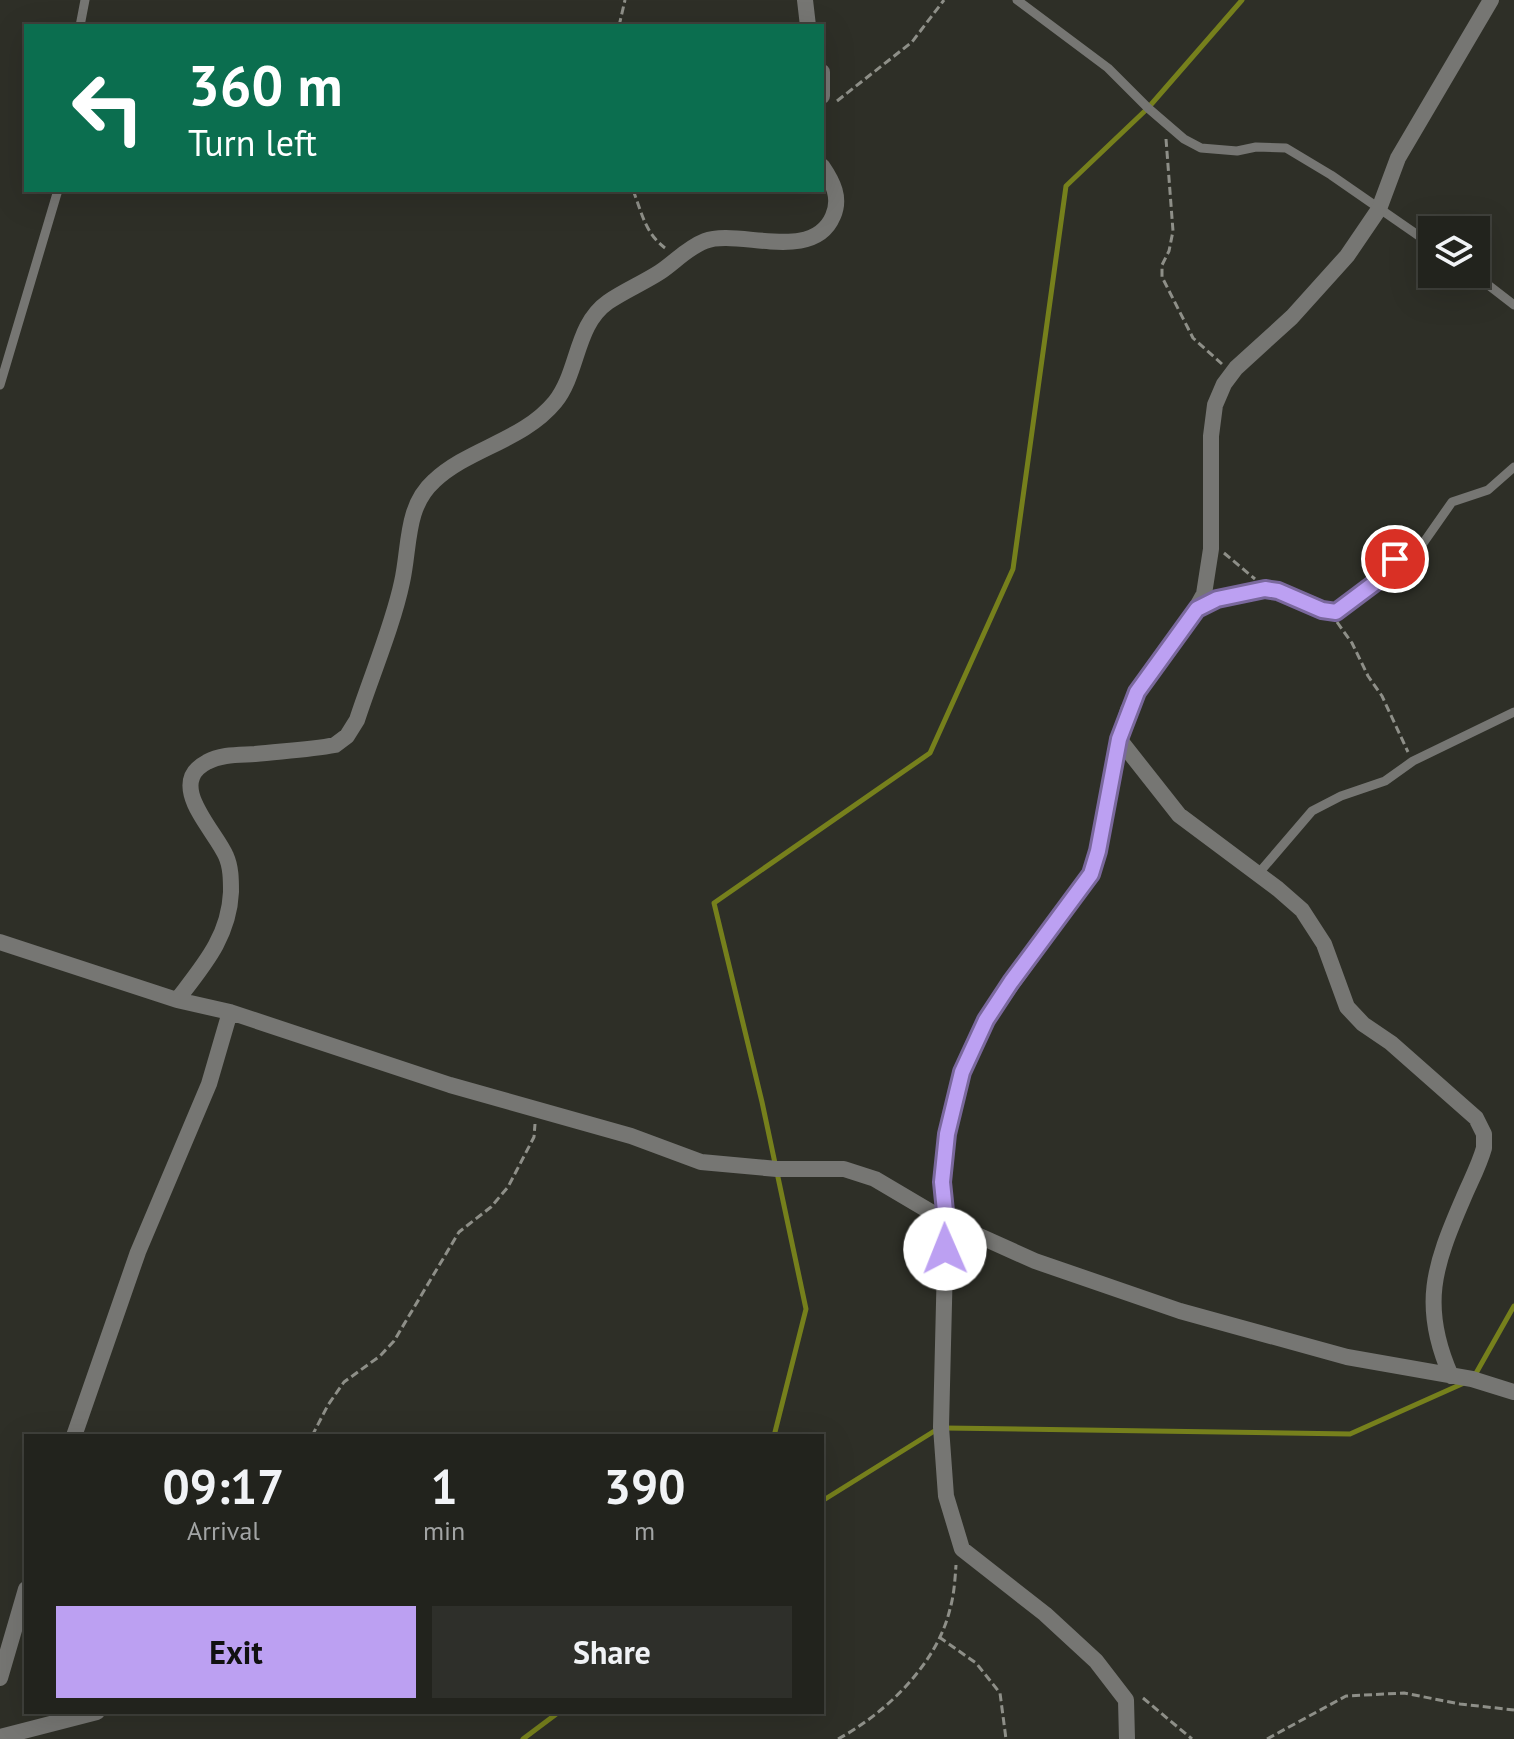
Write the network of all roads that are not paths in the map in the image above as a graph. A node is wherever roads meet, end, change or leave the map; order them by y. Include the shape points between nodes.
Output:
1 (85, 0) edge
2 (805, 0) edge
3 (1017, 0) edge
4 (1491, 0) edge
5 (80, 24) edge
6 (808, 24) edge
7 (824, 170) edge
8 (57, 192) edge
9 (1379, 209) junction
10 (1418, 235) edge
11 (1490, 286) edge
12 (1514, 305) edge
13 (0, 385) edge
14 (1514, 467) edge
15 (1197, 609) junction
16 (1514, 712) edge
17 (1119, 739) junction
18 (1258, 874) junction
19 (0, 942) edge
20 (177, 1000) junction
21 (230, 1012) junction
22 (946, 1221) junction
23 (1451, 1376) junction
24 (1514, 1392) edge
25 (75, 1434) edge
26 (24, 1596) edge
27 (0, 1678) edge
28 (89, 1714) edge
29 (0, 1737) edge
30 (1127, 1739) edge

1 - 5 lane
2 - 6 street
3 - 9 lane via 1108,68 1184,139 1201,148 1286,148
4 - 9 street via 1398,158
7 - 20 street via 837,204 826,228 783,243 707,240 688,250 596,312 567,381 540,417 432,482 416,504 402,582 357,720 347,736 335,745 220,757 199,766 190,791 230,865 231,892 217,947
8 - 13 lane
9 - 10 lane
9 - 15 street via 1328,278 1224,384 1211,436 1209,574
11 - 12 lane
14 - 15 lane via 1488,490 1452,502 1424,542 1386,565 1376,582 1336,612 1265,589
15 - 17 street via 1137,692
16 - 18 lane via 1413,761 1385,781 1312,811
17 - 18 street via 1179,815
17 - 22 street via 1091,874 994,1007 962,1072 943,1170
18 - 23 street via 1302,910 1324,944 1347,1007 1476,1118 1484,1134 1480,1163 1436,1271 1432,1317
19 - 20 street
20 - 21 street
21 - 22 street via 701,1162 844,1169 875,1179
21 - 25 street via 209,1084 138,1252
22 - 23 street via 1035,1261 1180,1311 1347,1357
22 - 30 street via 941,1427 946,1496 962,1549 1096,1661 1126,1700
23 - 24 street
26 - 27 street
28 - 29 street

